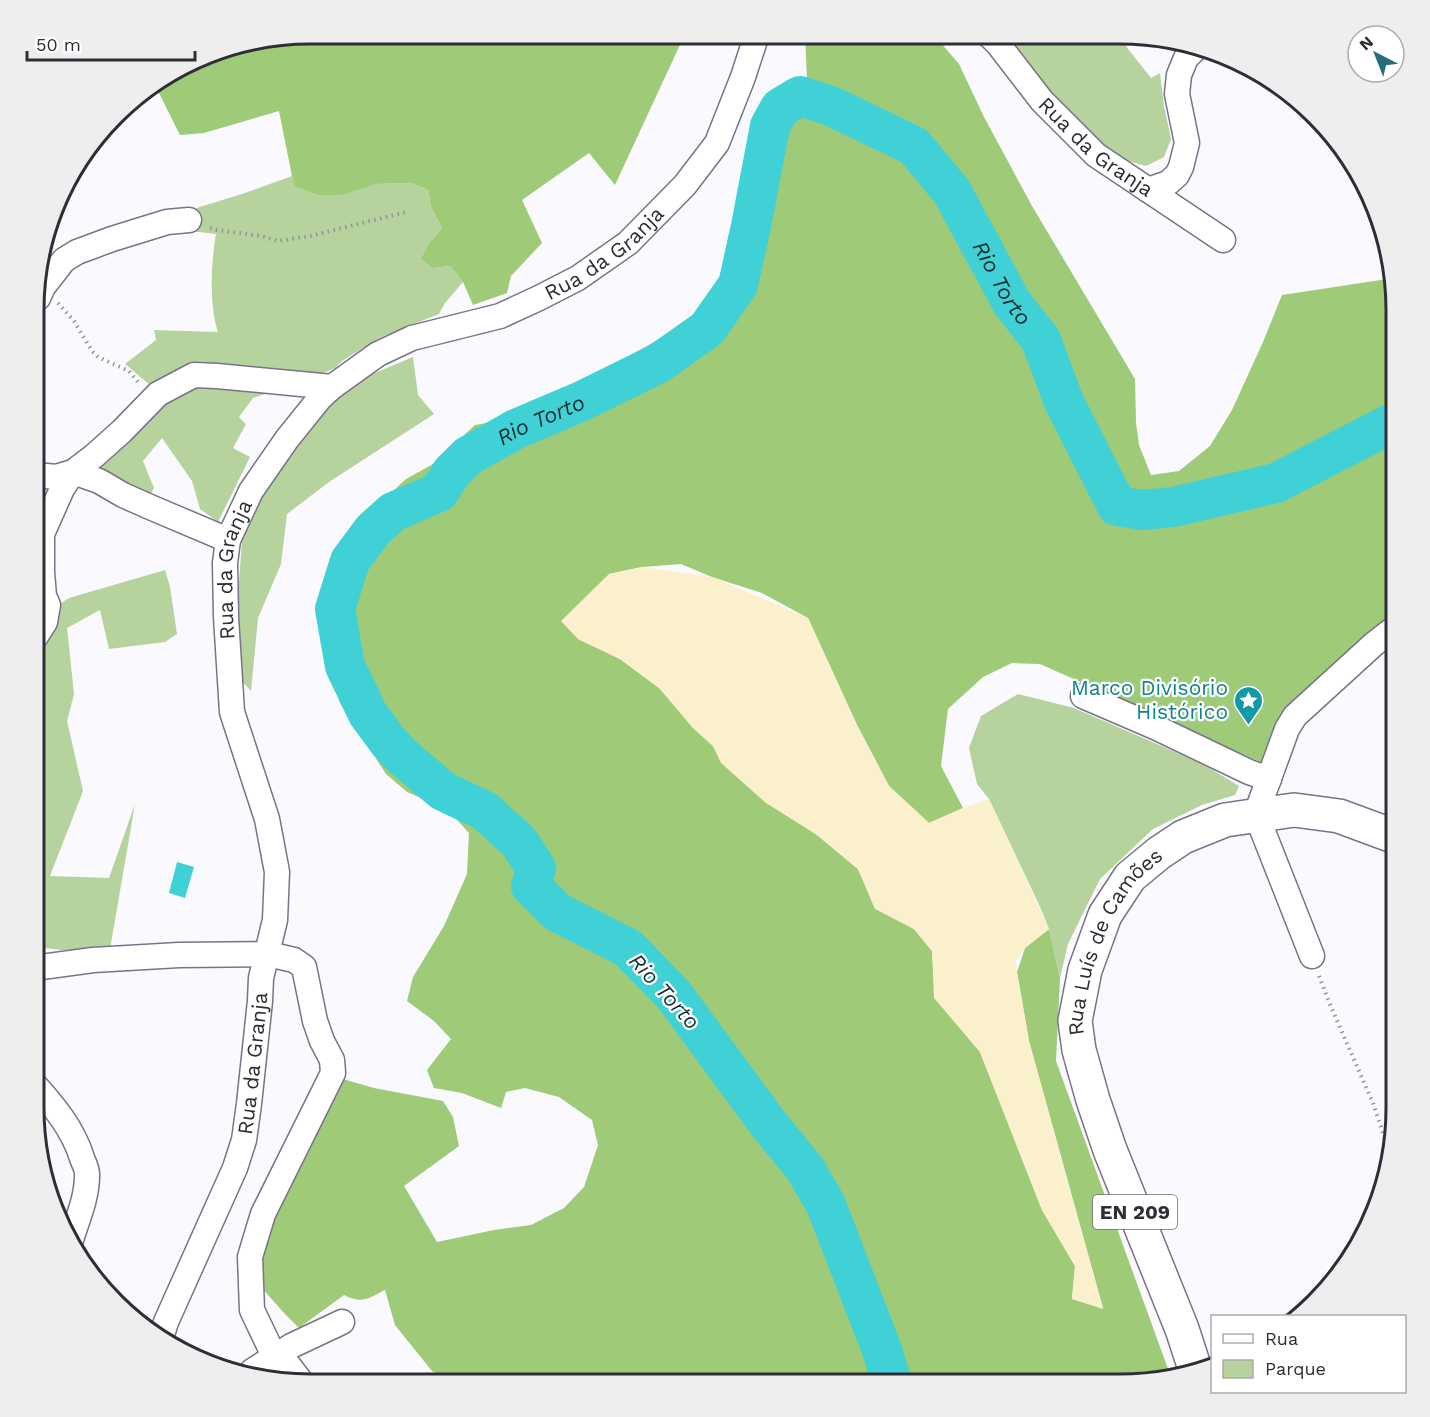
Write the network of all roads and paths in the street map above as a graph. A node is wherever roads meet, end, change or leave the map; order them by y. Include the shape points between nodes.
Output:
1 (754, 44) edge
2 (998, 44) edge
3 (1191, 53) edge
4 (1148, 190) junction
5 (406, 212) dead end
6 (189, 220) joint
7 (1223, 240) dead end
8 (45, 287) edge
9 (44, 295) edge
10 (129, 371) dead end
11 (332, 387) junction
12 (73, 472) junction
13 (44, 476) edge
14 (44, 530) edge
15 (228, 540) junction
16 (44, 596) edge
17 (44, 624) edge
18 (1386, 635) edge
19 (1083, 696) dead end
20 (1269, 779) junction
21 (1256, 814) junction
22 (1386, 833) edge
23 (267, 954) junction
24 (1312, 956) joint
25 (44, 967) edge
26 (44, 1095) edge
27 (1385, 1138) edge
28 (74, 1231) edge
29 (342, 1322) dead end
30 (164, 1330) edge
31 (274, 1356) junction
32 (1193, 1363) edge
33 (257, 1368) edge
34 (294, 1373) edge

1 - 11 street, Rua da Granja via 717,143 685,185 628,243 579,278 539,298 500,316 412,338 378,354
2 - 4 street, Rua da Granja via 1042,101 1096,155
3 - 4 street via 1179,75 1177,94 1187,143 1181,167 1168,183
4 - 7 street, Rua da Granja
5 - 6 path via 278,241 217,230
6 - 8 street via 167,222 77,252 64,260
9 - 10 path via 74,321 98,357
11 - 12 street via 195,375 158,394
11 - 15 street, Rua da Granja via 287,439 251,491
12 - 13 street
12 - 14 street
12 - 15 street
15 - 23 street, Rua da Granja via 226,617 232,712 267,819 277,872 275,920
16 - 17 street via 48,605
18 - 20 street via 1295,716
19 - 20 street
20 - 21 street
21 - 22 main road, Rua Luís de Camões / EN 209 via 1294,810 1339,816
21 - 24 street
21 - 32 main road, Rua Luís de Camões / EN 209 via 1225,819 1183,837 1130,877 1105,915 1085,970 1075,1021 1079,1050 1108,1145
23 - 25 street via 179,955
23 - 30 street, Rua da Granja via 243,1140 235,1168
23 - 31 street via 294,960 304,967 315,1021 332,1060 333,1074 263,1215 250,1257 252,1310
24 - 27 path
26 - 28 street via 78,1144 88,1174
29 - 31 street
31 - 33 street
31 - 34 street via 286,1362

